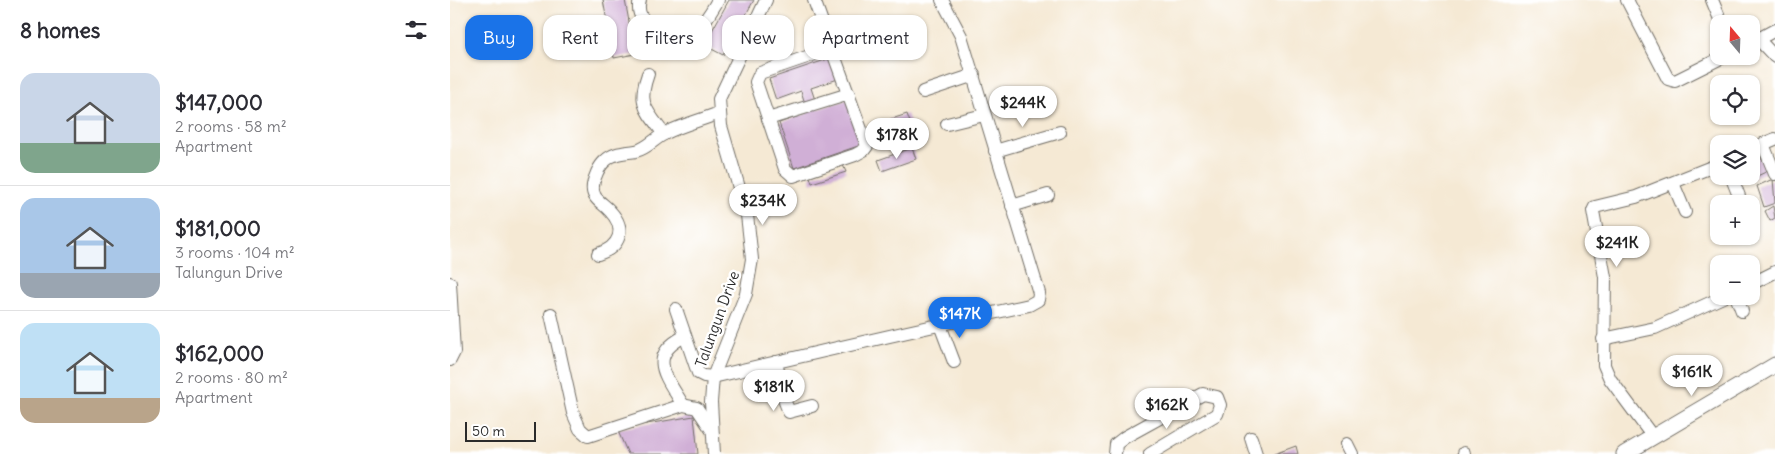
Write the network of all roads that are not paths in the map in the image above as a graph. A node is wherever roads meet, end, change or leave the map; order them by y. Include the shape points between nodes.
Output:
1 (640, 0) edge
2 (718, 0) edge
3 (766, 0) edge
4 (814, 0) edge
5 (942, 0) edge
6 (1627, 0) edge
7 (1712, 0) edge
8 (819, 15) edge
9 (1718, 15) edge
10 (1775, 30) edge
11 (1760, 38) edge
12 (1760, 45) edge
13 (804, 58) edge
14 (1775, 58) edge
15 (835, 60) edge
16 (1710, 64) edge
17 (648, 74) dead end
18 (974, 75) junction
19 (923, 92) dead end
20 (849, 94) junction
21 (719, 113) junction
22 (984, 116) junction
23 (768, 119) junction
24 (947, 124) dead end
25 (1060, 132) dead end
26 (664, 134) junction
27 (1763, 144) edge
28 (995, 151) junction
29 (1710, 168) edge
30 (1775, 174) edge
31 (1672, 183) junction
32 (1048, 195) dead end
33 (1012, 206) junction
34 (1684, 212) dead end
35 (598, 254) dead end
36 (1775, 272) edge
37 (1760, 280) edge
38 (450, 283) edge
39 (1710, 303) edge
40 (1740, 305) edge
41 (676, 310) dead end
42 (1742, 311) dead end
43 (551, 314) dead end
44 (940, 325) junction
45 (685, 336) junction
46 (1602, 339) junction
47 (450, 360) edge
48 (776, 362) junction
49 (954, 362) dead end
50 (1775, 365) edge
51 (713, 377) junction
52 (684, 405) junction
53 (812, 406) dead end
54 (712, 430) junction
55 (1653, 437) junction
56 (1251, 438) dead end
57 (1633, 452) edge
58 (714, 454) edge
59 (1114, 454) edge
60 (1150, 454) edge
61 (1256, 454) edge

1 - 2 street via 639,11 646,22 670,32 700,25
3 - 21 street, Talungun Drive via 724,86 719,99
4 - 8 street
5 - 18 street via 961,36
6 - 16 street via 1668,79 1675,81
7 - 9 street
10 - 11 street
12 - 14 street
13 - 23 street via 760,73 756,82
15 - 20 street
17 - 26 street via 642,89 643,106
18 - 19 street
18 - 22 street
20 - 23 street
20 - 23 street via 866,143 864,150 799,175 793,176 784,169
21 - 26 street
21 - 51 street, Talungun Drive via 747,215 752,259 746,294
22 - 24 street
22 - 28 street
25 - 28 street
26 - 35 street via 643,148 618,153 599,169 592,193 611,212 620,227 620,238 614,246
27 - 30 street
28 - 33 street
29 - 31 street
31 - 34 street
31 - 46 street via 1636,197 1595,207 1593,211 1605,277
32 - 33 street
33 - 44 street via 1039,293 1038,300 1029,306
36 - 37 street
38 - 47 street via 454,352
39 - 46 street via 1655,328
40 - 42 street
41 - 45 street
43 - 52 street via 573,413 588,436
44 - 48 street
44 - 49 street
45 - 51 street via 698,372
45 - 52 street via 671,343 663,353 662,361 664,374
46 - 55 street via 1606,374
48 - 51 street
48 - 53 street via 789,412
50 - 55 main road
51 - 54 street, Talungun Drive
52 - 54 street via 697,408
54 - 58 street, Talungun Drive
55 - 57 main road
56 - 61 street
59 - 60 street via 1116,444 1125,437 1203,394 1217,398 1218,414

